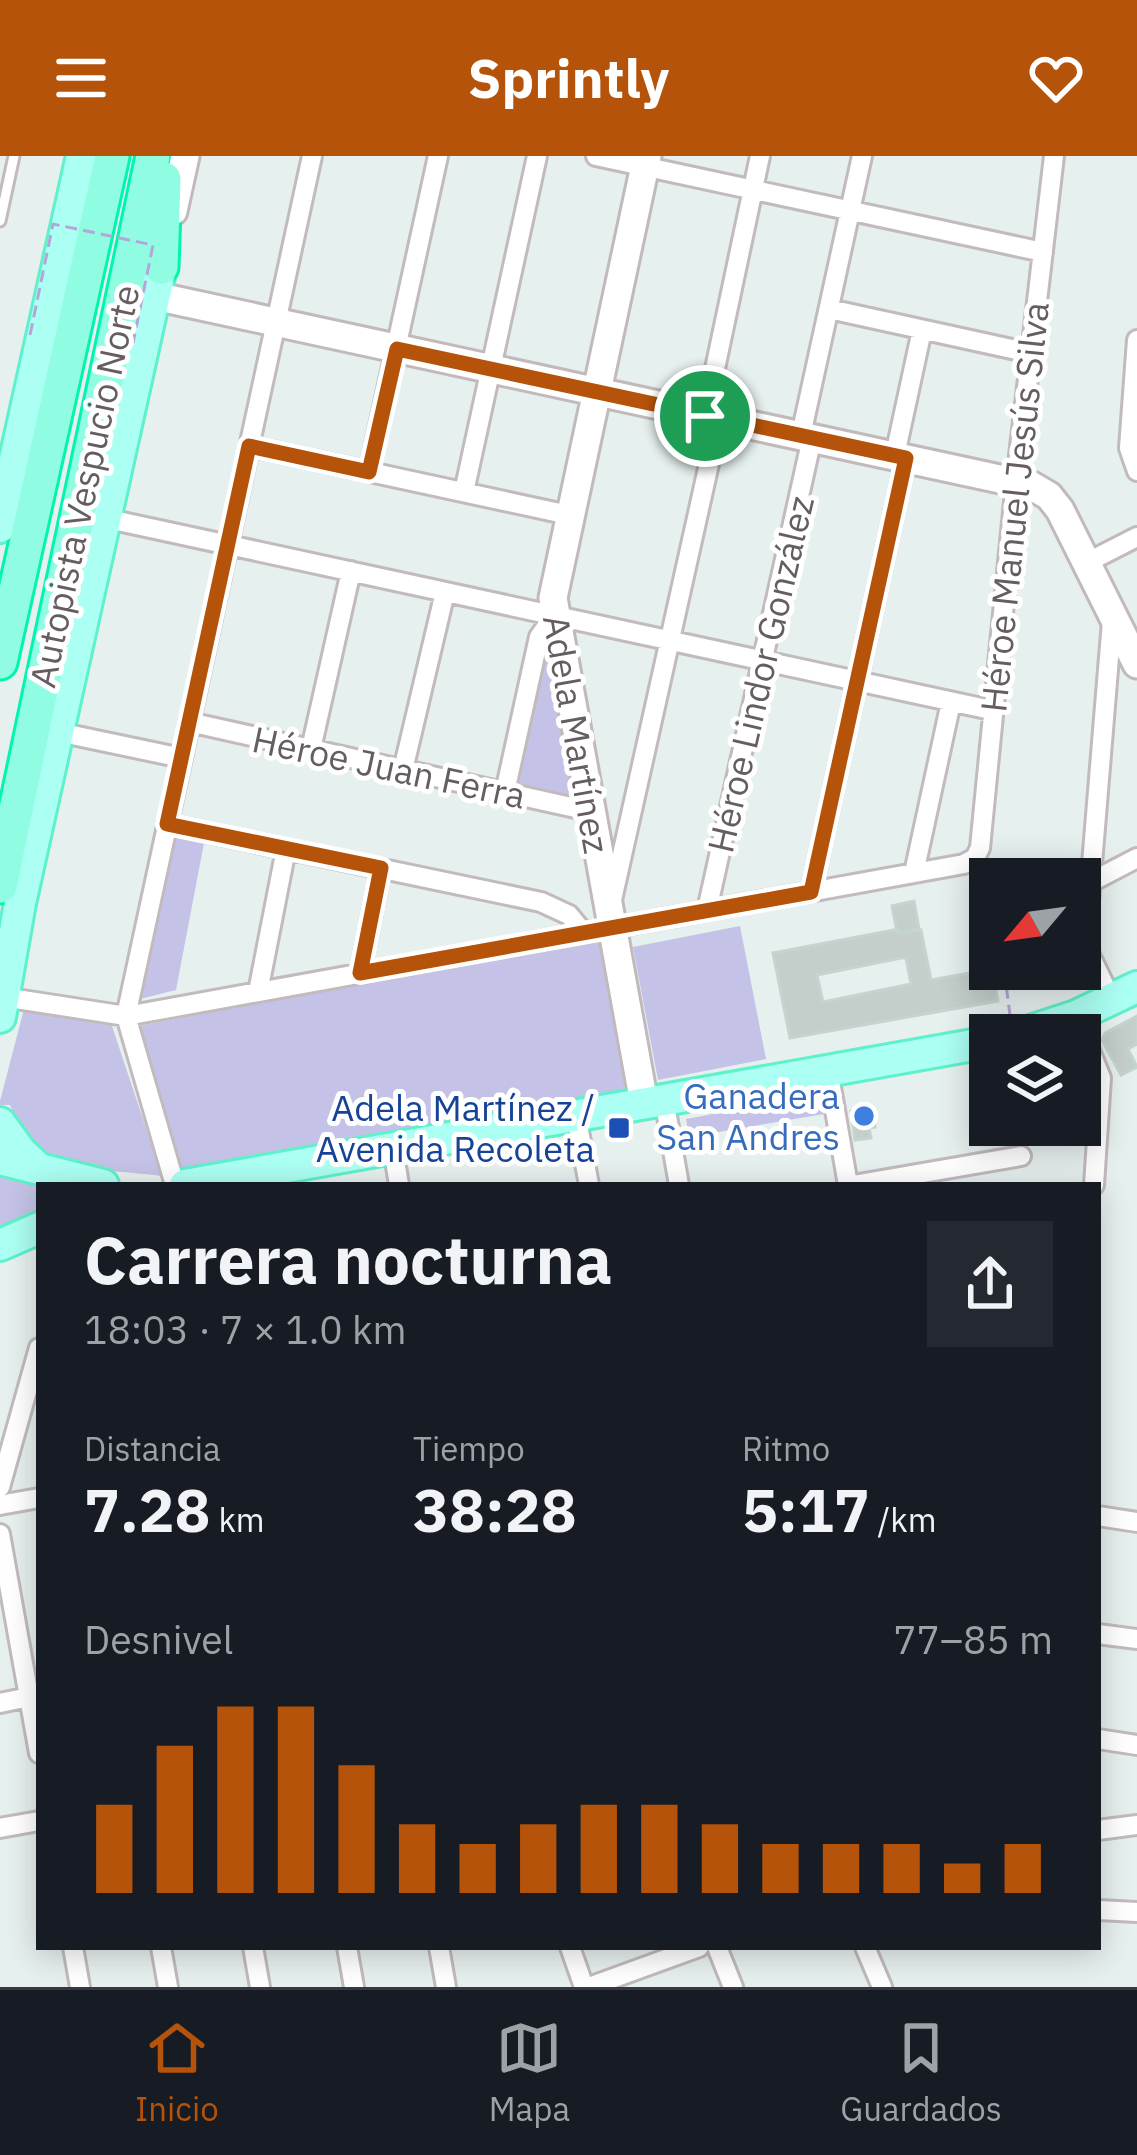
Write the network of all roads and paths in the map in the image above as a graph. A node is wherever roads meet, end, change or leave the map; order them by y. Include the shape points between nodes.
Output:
1 (14, 156) edge
2 (82, 156) edge
3 (112, 156) edge
4 (153, 156) edge
5 (165, 156) edge
6 (185, 156) edge
7 (312, 156) edge
8 (438, 156) edge
9 (537, 156) edge
10 (596, 156) edge
11 (760, 156) edge
12 (862, 156) edge
13 (1054, 156) edge
14 (646, 161) edge
15 (753, 190) junction
16 (850, 211) junction
17 (0, 221) edge
18 (1043, 252) junction
19 (158, 282) junction
20 (829, 309) junction
21 (276, 323) junction
22 (922, 329) junction
23 (30, 335) dead end
24 (1137, 340) edge
25 (133, 344) dead end
26 (397, 349) junction
27 (1030, 353) junction
28 (491, 369) junction
29 (596, 391) junction
30 (712, 417) junction
31 (807, 436) junction
32 (1133, 437) edge
33 (249, 446) junction
34 (901, 456) junction
35 (1137, 471) edge
36 (369, 472) junction
37 (1016, 481) junction
38 (464, 492) junction
39 (569, 515) junction
40 (104, 518) junction
41 (0, 527) edge
42 (1137, 537) edge
43 (228, 545) junction
44 (1086, 563) junction
45 (351, 572) junction
46 (445, 592) junction
47 (554, 616) junction
48 (1112, 616) junction
49 (670, 640) junction
50 (763, 661) junction
51 (0, 662) edge
52 (1137, 664) edge
53 (857, 681) junction
54 (951, 702) junction
55 (992, 710) junction
56 (189, 722) junction
57 (58, 732) junction
58 (310, 749) junction
59 (182, 758) junction
60 (403, 770) junction
61 (505, 792) junction
62 (589, 811) junction
63 (167, 824) junction
64 (286, 849) junction
65 (1093, 858) edge
66 (1137, 859) edge
67 (381, 868) junction
68 (914, 873) junction
69 (1101, 877) edge
70 (0, 886) edge
71 (811, 892) junction
72 (707, 910) junction
73 (601, 925) junction
74 (1101, 963) edge
75 (360, 973) junction
76 (258, 992) junction
77 (1124, 993) edge
78 (2, 1007) edge
79 (1080, 1014) edge
80 (125, 1016) junction
81 (969, 1046) edge
82 (828, 1070) junction
83 (654, 1101) junction
84 (577, 1115) junction
85 (0, 1123) edge
86 (1097, 1146) edge
87 (393, 1148) junction
88 (1021, 1156) dead end
89 (0, 1159) edge
90 (42, 1170) junction
91 (304, 1174) edge
92 (91, 1182) edge
93 (174, 1182) edge
94 (217, 1182) edge
95 (399, 1182) edge
96 (588, 1182) edge
97 (678, 1182) edge
98 (850, 1182) edge
99 (869, 1182) edge
100 (1094, 1182) edge
101 (36, 1229) edge
102 (0, 1245) edge
103 (36, 1369) edge
104 (30, 1412) edge
105 (0, 1487) edge
106 (36, 1498) edge
107 (0, 1504) edge
108 (1101, 1516) edge
109 (1137, 1522) edge
110 (0, 1534) edge
111 (1101, 1634) edge
112 (1137, 1639) edge
113 (29, 1697) junction
114 (0, 1702) edge
115 (36, 1736) edge
116 (1101, 1739) edge
117 (1137, 1744) edge
118 (36, 1822) edge
119 (1137, 1826) edge
120 (0, 1828) edge
121 (1101, 1830) edge
122 (1101, 1910) edge
123 (1137, 1912) edge
124 (74, 1950) edge
125 (162, 1950) edge
126 (254, 1950) edge
127 (348, 1950) edge
128 (440, 1950) edge
129 (571, 1950) edge
130 (691, 1950) edge
131 (718, 1950) edge
132 (866, 1950) edge
133 (80, 1987) edge
134 (168, 1987) edge
135 (260, 1987) edge
136 (354, 1987) edge
137 (446, 1987) edge
138 (586, 1987) edge
139 (733, 1987) edge
140 (882, 1987) edge

1 - 17 lane
2 - 41 main road
3 - 51 highway, Autopista Vespucio Norte
4 - 70 highway, Autopista Vespucio Norte
5 - 19 highway
6 - 19 street
7 - 21 street
8 - 26 street
9 - 28 street
10 - 14 street
11 - 15 street
12 - 16 street, Héroe Lindor González
13 - 18 street, Héroe Manuel Jesús Silva
14 - 15 street
14 - 29 street, Adela Martínez
15 - 16 street
15 - 30 street
16 - 18 street
16 - 20 street, Héroe Lindor González
18 - 27 street, Héroe Manuel Jesús Silva
19 - 21 street
19 - 40 main road
20 - 22 street
20 - 31 street, Héroe Lindor González
21 - 26 street
21 - 33 street
22 - 27 street
22 - 34 street
23 - 25 path, bridge via 53,224 153,245
24 - 32 street
26 - 28 street
26 - 36 street
27 - 37 street, Héroe Manuel Jesús Silva
28 - 29 street
28 - 38 street
29 - 30 street
29 - 39 street, Adela Martínez
30 - 31 street
30 - 49 street
31 - 34 street
31 - 50 street, Héroe Lindor González
32 - 35 street
33 - 36 street
33 - 43 street
34 - 37 street
34 - 53 street
36 - 38 street
37 - 44 street via 1055,502
37 - 55 street, Héroe Manuel Jesús Silva
38 - 39 street
39 - 47 street, Adela Martínez
40 - 43 street
40 - 57 main road
42 - 44 street
43 - 45 street
43 - 56 street
44 - 48 street
45 - 46 street
45 - 58 street
46 - 47 street
46 - 60 street
47 - 49 street
47 - 61 street via 539,637
47 - 62 street, Adela Martínez
48 - 52 street
48 - 65 street
49 - 50 street
49 - 73 street
50 - 53 street
50 - 72 street, Héroe Lindor González
53 - 54 street
53 - 71 street
54 - 55 street
54 - 68 street
55 - 68 street, Héroe Manuel Jesús Silva via 980,848 975,858
56 - 58 street, Héroe Juan Ferra
56 - 59 street
57 - 59 street
57 - 78 main road
58 - 60 street, Héroe Juan Ferra
59 - 63 street
60 - 61 street, Héroe Juan Ferra
61 - 62 street, Héroe Juan Ferra
62 - 73 street, Adela Martínez
63 - 64 street
63 - 80 street
64 - 67 street
64 - 76 street
66 - 69 street
67 - 73 street via 541,902
67 - 75 street
68 - 71 street
71 - 72 street
72 - 73 street
73 - 75 street
73 - 83 street, Adela Martínez
74 - 77 street
75 - 76 street
76 - 80 street
77 - 79 main road
78 - 80 street
80 - 93 street
81 - 82 main road
82 - 83 main road
82 - 98 street
83 - 84 main road
83 - 97 street
84 - 87 main road
84 - 96 street
85 - 90 main road
86 - 100 street
87 - 91 main road
87 - 95 street
88 - 99 street
89 - 90 main road
90 - 92 main road
91 - 94 main road
101 - 102 main road
103 - 104 street
104 - 105 street
106 - 107 street
108 - 109 street
110 - 113 street
111 - 112 street
113 - 114 street
113 - 115 street
116 - 117 street
118 - 120 street
119 - 121 street
122 - 123 street
124 - 133 street
125 - 134 street
126 - 135 street
127 - 136 street
128 - 137 street
129 - 138 street
130 - 138 street
131 - 139 street
132 - 140 street

